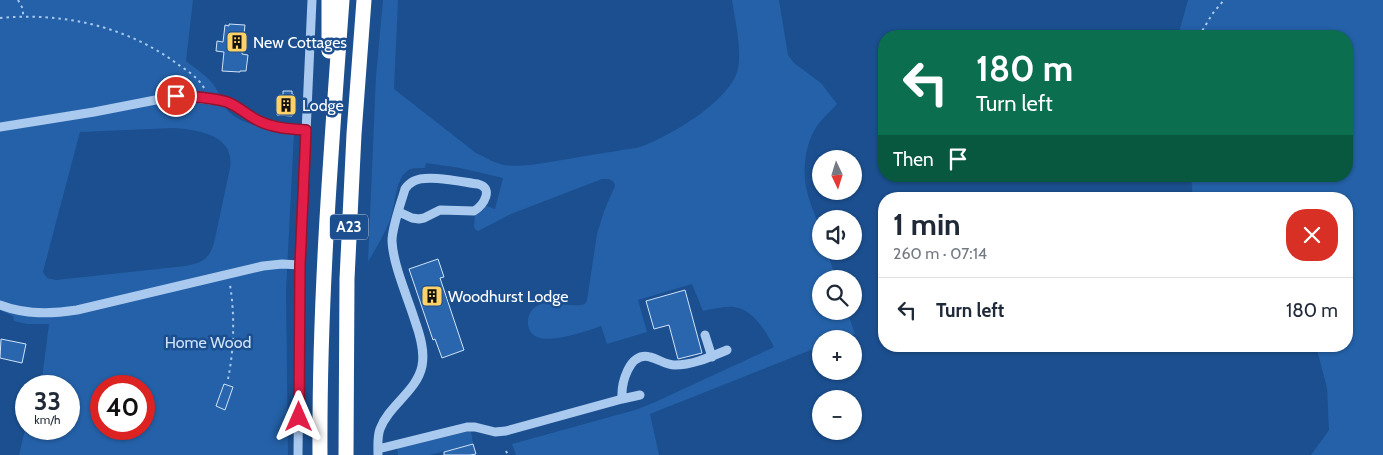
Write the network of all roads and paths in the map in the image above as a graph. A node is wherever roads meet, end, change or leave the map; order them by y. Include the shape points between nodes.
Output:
1 (18, 0) edge
2 (312, 0) edge
3 (329, 0) edge
4 (342, 0) edge
5 (364, 0) edge
6 (1224, 0) edge
7 (23, 17) junction
8 (0, 18) edge
9 (1203, 30) edge
10 (210, 99) junction
11 (0, 127) edge
12 (306, 130) junction
13 (330, 168) junction
14 (399, 212) junction
15 (300, 265) junction
16 (229, 274) junction
17 (0, 305) edge
18 (705, 335) dead end
19 (727, 350) dead end
20 (712, 357) junction
21 (228, 379) dead end
22 (640, 395) dead end
23 (622, 399) junction
24 (506, 451) dead end
25 (378, 452) edge
26 (298, 455) edge
27 (320, 455) edge
28 (346, 455) edge
29 (508, 455) edge

1 - 7 path
2 - 12 street
3 - 13 highway
4 - 13 highway, A23
5 - 28 highway, A23 via 347,279
6 - 9 path
7 - 8 path
7 - 10 path via 85,23 144,42 195,76
10 - 11 street via 170,96
10 - 12 street via 228,103 269,125
12 - 15 street
13 - 27 highway, A23 via 323,280
14 - 14 street via 419,219 440,210 474,210 482,203 486,191 478,184 417,179 407,186
14 - 25 street via 392,236 394,253 420,336 422,367 412,386 383,422
15 - 16 street via 263,266
15 - 26 street
16 - 17 street via 63,312 22,312
16 - 21 path via 232,348
18 - 20 street
19 - 20 street
20 - 23 street via 678,365 664,364 648,356 638,358 625,376
22 - 23 street
23 - 25 street via 506,431 467,427
24 - 29 path

